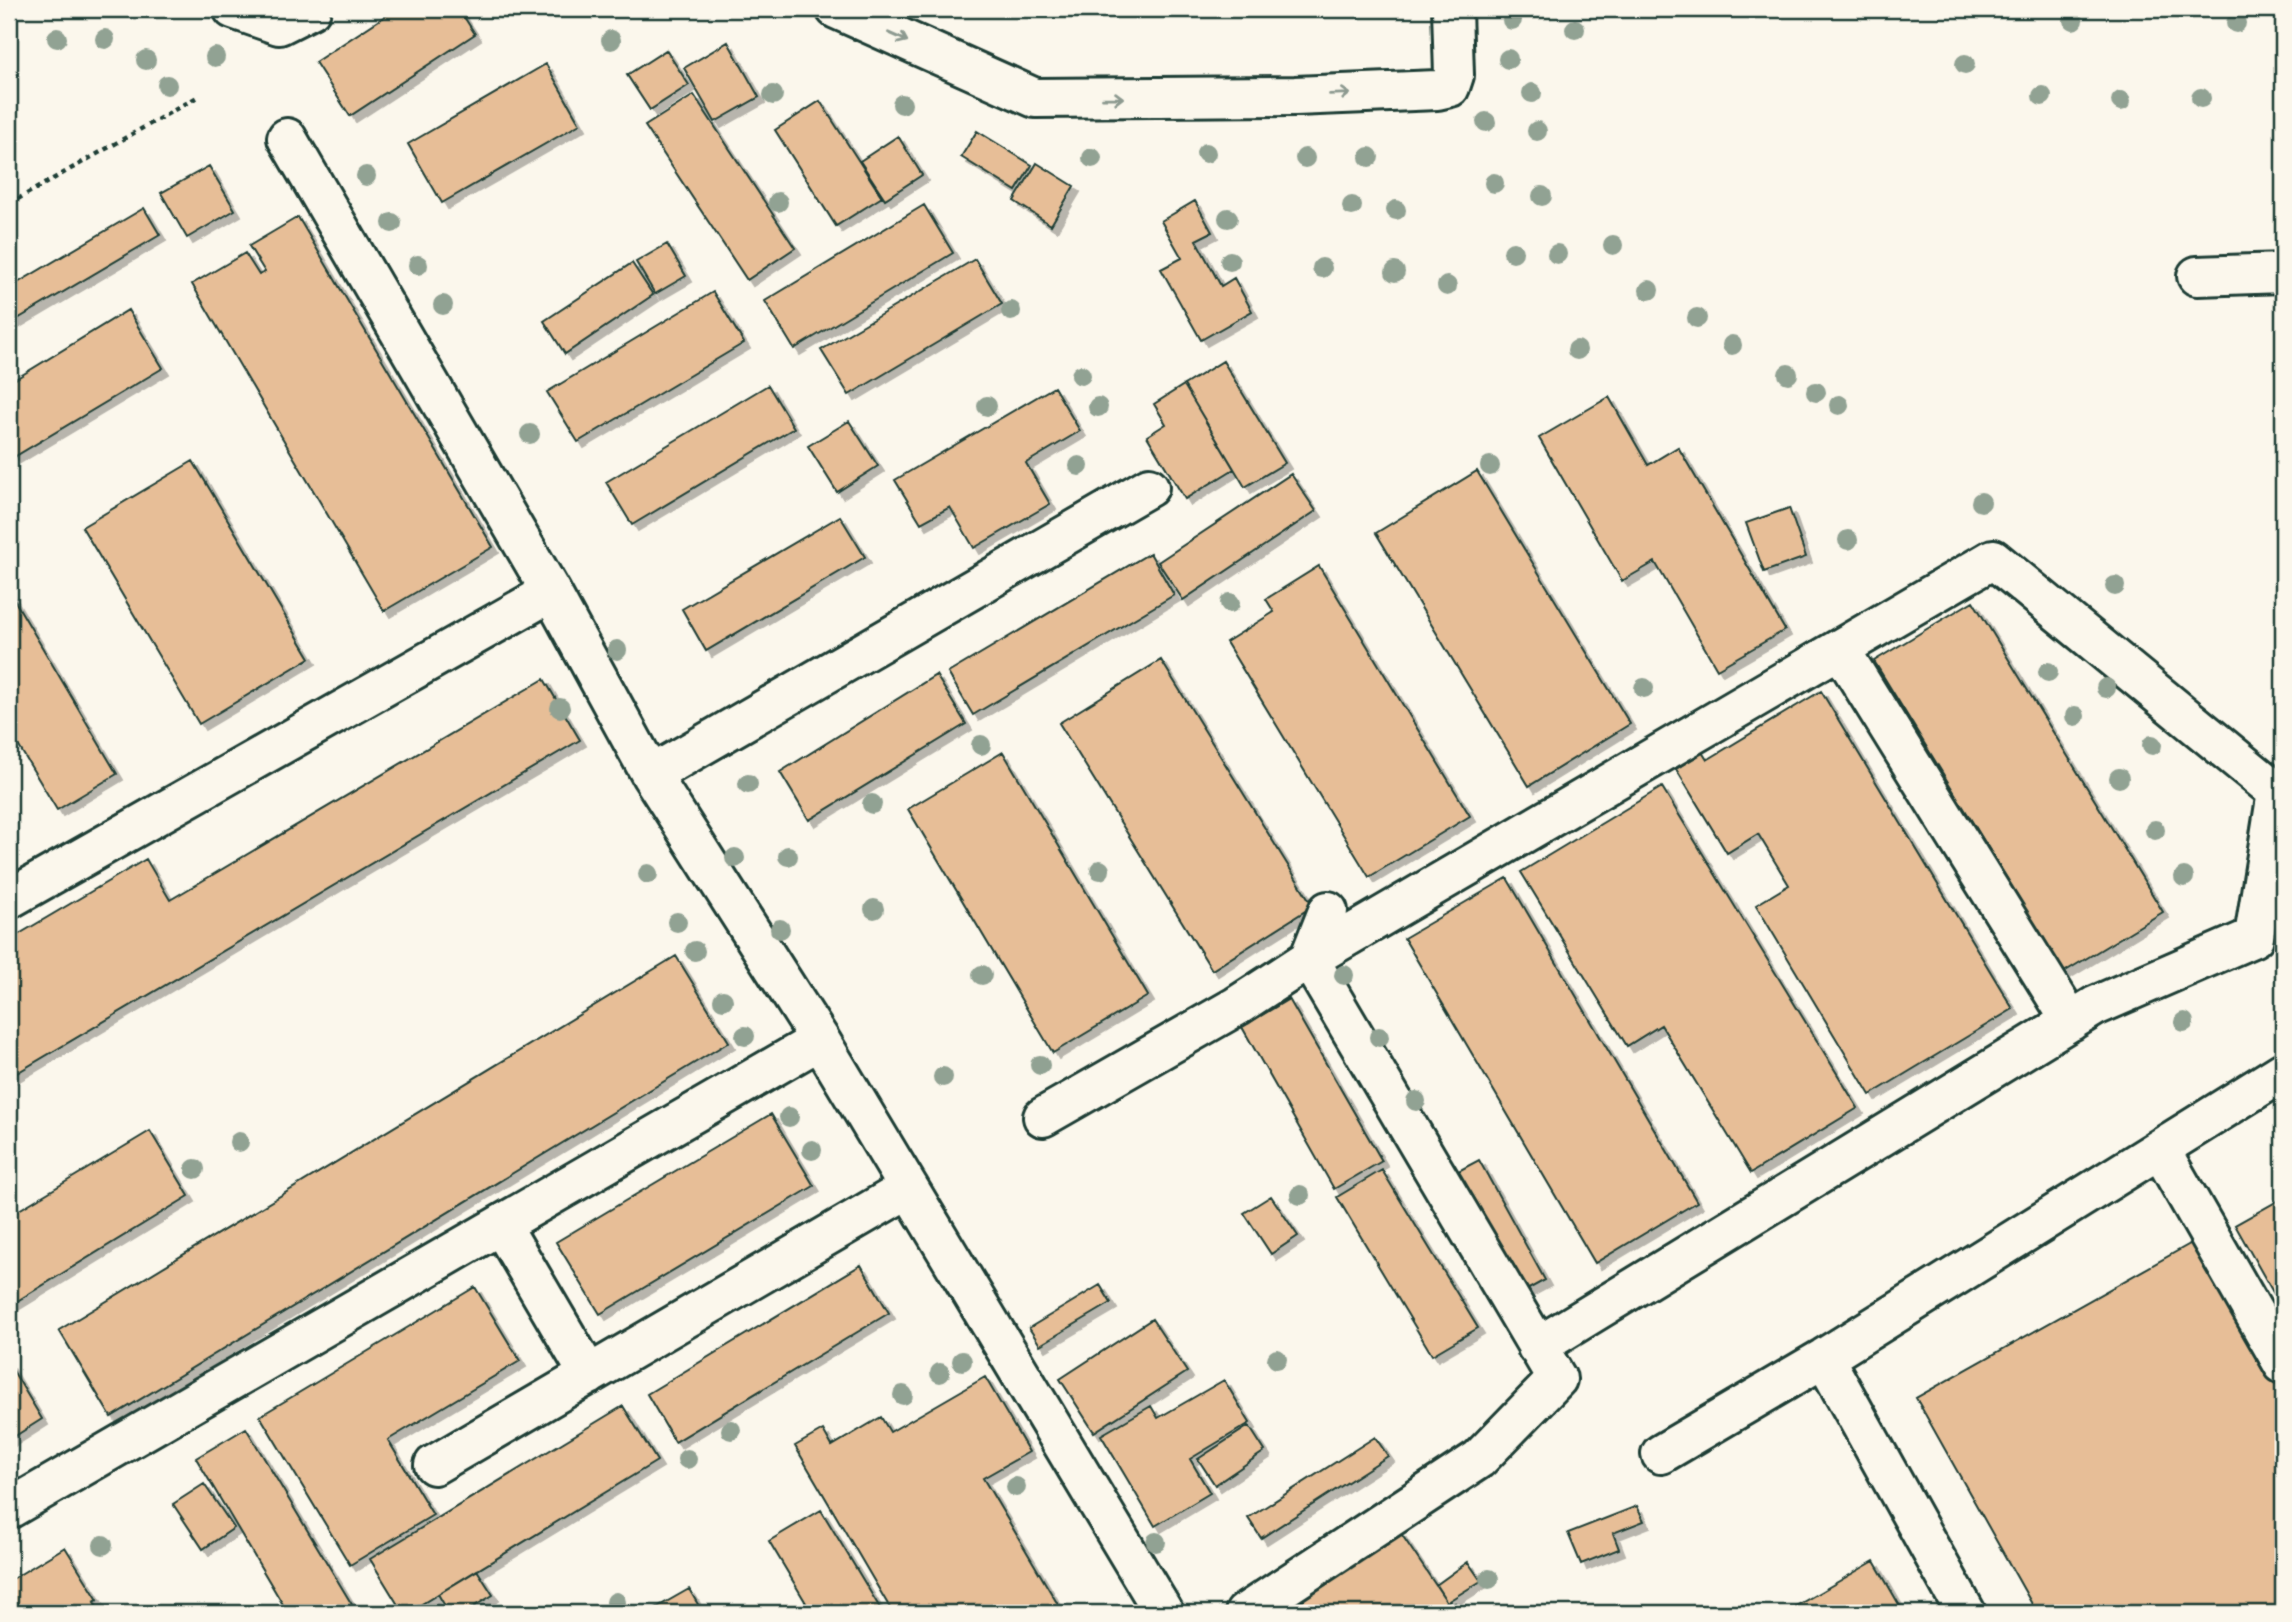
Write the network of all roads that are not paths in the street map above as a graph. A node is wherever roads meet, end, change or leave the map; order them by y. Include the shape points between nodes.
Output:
1 (233, 9) edge
2 (311, 9) edge
3 (836, 9) edge
4 (1452, 9) edge
5 (287, 138) dead end
6 (2283, 273) edge
7 (2197, 276) dead end
8 (1149, 488) dead end
9 (551, 592) junction
10 (1840, 649) junction
11 (651, 775) junction
12 (9, 899) edge
13 (1328, 911) dead end
14 (1309, 959) junction
15 (2071, 1021) junction
16 (820, 1040) junction
17 (2283, 1072) edge
18 (1043, 1117) dead end
19 (2160, 1149) junction
20 (909, 1188) junction
21 (501, 1225) junction
22 (1537, 1347) junction
23 (1824, 1358) junction
24 (2283, 1364) edge
25 (589, 1374) junction
26 (1661, 1454) dead end
27 (434, 1465) dead end
28 (9, 1509) edge
29 (1164, 1613) edge
30 (1245, 1613) edge
31 (1966, 1613) edge

1 - 2 lane via 279,25
3 -> 4 lane via 1035,98 1437,90 1450,86 1454,75
5 - 9 lane
6 - 7 lane
8 - 11 lane
9 - 11 lane
9 - 12 lane
10 - 14 lane
10 - 15 lane
10 - 15 lane via 1993,559 2277,792 2254,937 2095,1006
11 - 16 lane
13 - 14 lane
14 - 18 lane via 1237,1006
14 - 22 lane
15 - 22 lane
16 - 20 lane
16 - 21 lane
17 - 19 lane
19 - 23 lane
19 - 24 lane
20 - 25 lane
20 - 29 lane
21 - 25 lane
21 - 28 lane
22 - 30 lane via 1557,1379 1479,1459
23 - 26 lane
23 - 31 lane
25 - 27 lane

